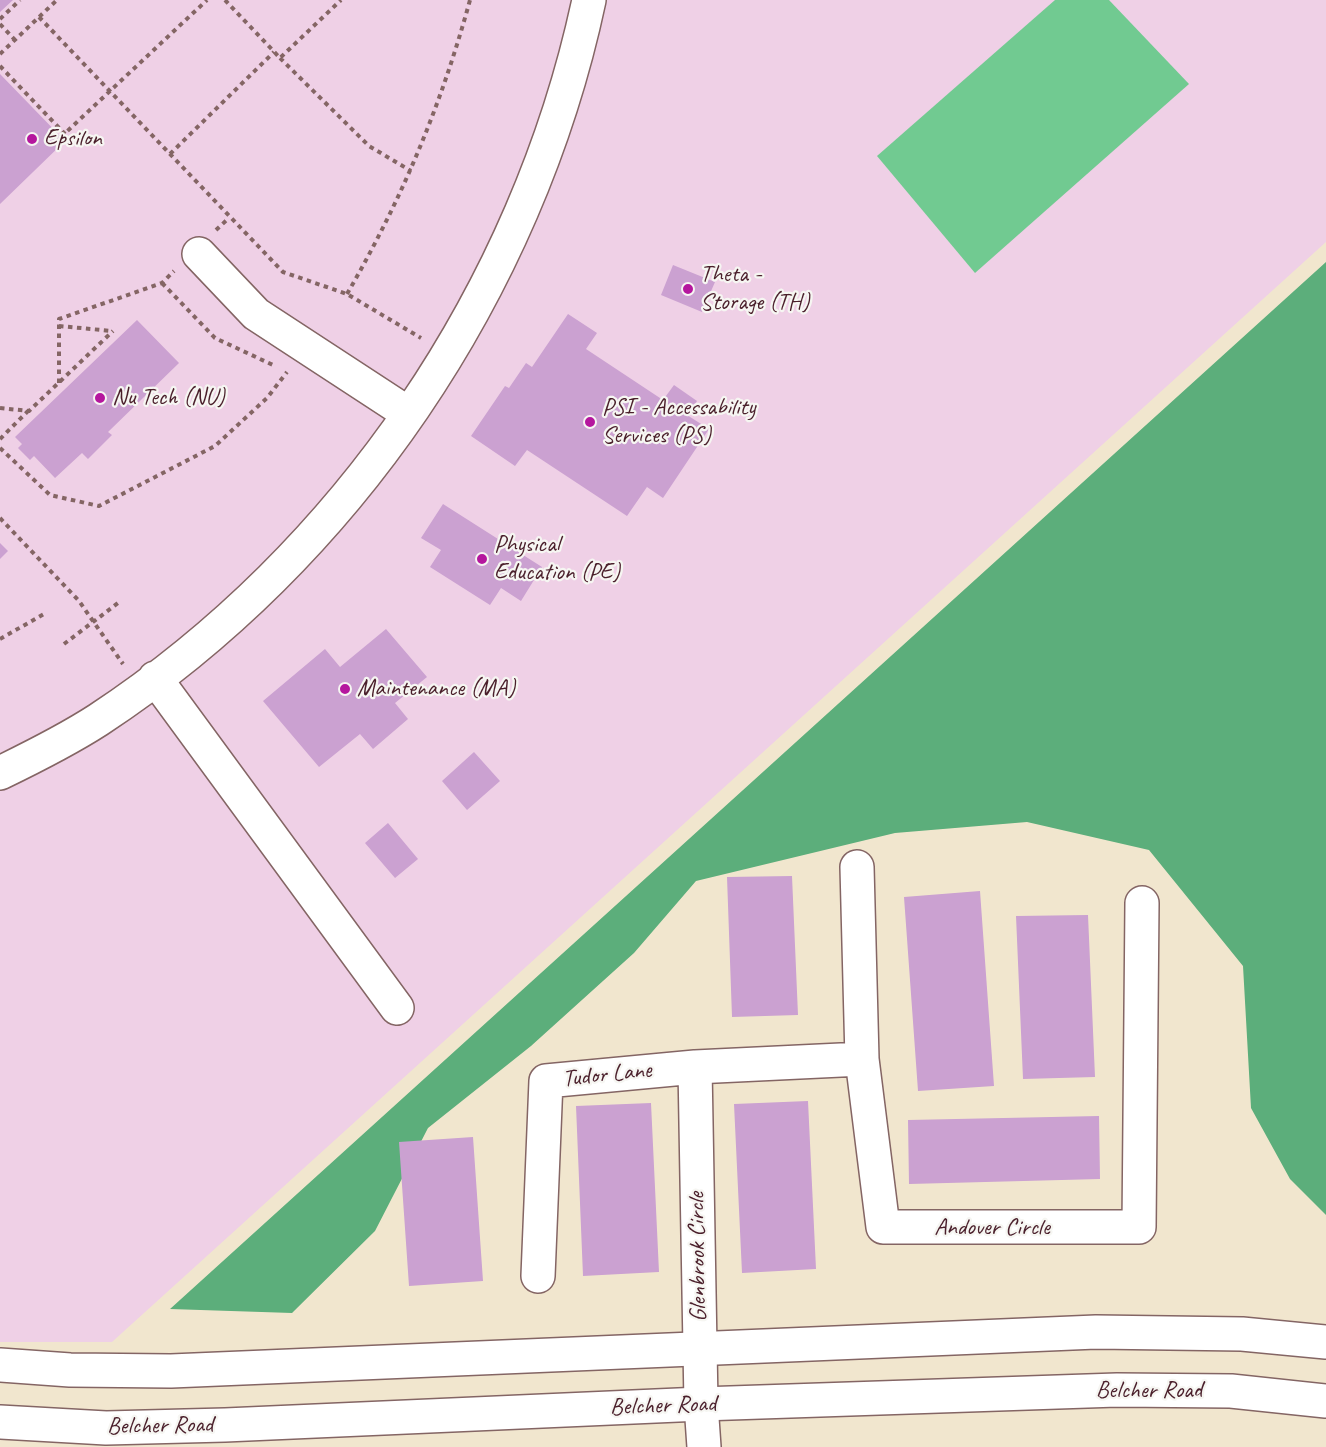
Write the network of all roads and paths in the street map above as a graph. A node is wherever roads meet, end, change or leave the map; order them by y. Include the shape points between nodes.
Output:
1 (20, 0) edge
2 (57, 0) edge
3 (207, 0) edge
4 (225, 0) edge
5 (341, 0) edge
6 (470, 0) edge
7 (590, 0) edge
8 (39, 18) junction
9 (0, 19) edge
10 (0, 24) edge
11 (15, 40) junction
12 (274, 52) junction
13 (0, 54) edge
14 (280, 58) junction
15 (0, 66) edge
16 (110, 92) junction
17 (170, 154) junction
18 (411, 171) junction
19 (229, 218) junction
20 (196, 252) junction
21 (162, 283) junction
22 (347, 294) junction
23 (59, 326) junction
24 (443, 363) junction
25 (59, 383) junction
26 (0, 408) edge
27 (29, 411) junction
28 (409, 414) junction
29 (0, 439) edge
30 (0, 448) edge
31 (0, 518) edge
32 (118, 603) dead end
33 (44, 614) dead end
34 (93, 621) junction
35 (0, 639) edge
36 (64, 644) dead end
37 (141, 674) junction
38 (0, 773) edge
39 (857, 867) dead end
40 (1142, 903) dead end
41 (397, 1008) dead end
42 (862, 1059) junction
43 (695, 1067) junction
44 (538, 1276) dead end
45 (1326, 1342) edge
46 (700, 1348) junction
47 (0, 1365) edge
48 (1326, 1401) edge
49 (701, 1404) junction
50 (0, 1422) edge
51 (704, 1447) edge

1 - 9 path
2 - 8 path
3 - 16 path
4 - 12 path
5 - 14 path
6 - 18 path via 429,131
7 - 24 main road via 550,144 510,241
8 - 11 path
8 - 16 path
10 - 11 path
11 - 13 path
12 - 14 path
12 - 17 path
14 - 18 path via 369,146
15 - 16 path via 63,135
16 - 17 path
17 - 19 path
18 - 22 path via 385,229
19 - 20 path
19 - 22 path via 283,273
20 - 21 path
20 - 28 main road via 256,314
21 - 23 path via 59,319
21 - 30 path via 215,338 287,372 267,398 214,446 99,506 50,495
22 - 24 path via 434,346
23 - 25 path
23 - 25 path via 113,331
24 - 28 main road
25 - 27 path
26 - 27 path
27 - 29 path
28 - 37 main road via 340,504 231,618
31 - 34 path via 79,601
32 - 34 path
33 - 35 path
34 - 36 path
34 - 37 path
37 - 38 main road via 97,720
37 - 41 main road
39 - 42 main road, Andover Circle
40 - 42 main road, Andover Circle via 1139,1227 883,1227
42 - 43 main road, Tudor Lane
43 - 44 main road, Tudor Lane via 546,1082
43 - 46 main road, Glenbrook Circle
45 - 46 main road via 1242,1334 1096,1332
46 - 47 main road via 171,1371
46 - 49 main road, Glenbrook Circle
48 - 49 main road, Belcher Road via 1231,1391 1117,1390
49 - 50 main road, Belcher Road via 225,1425 106,1428
49 - 51 main road, Glenbrook Circle

